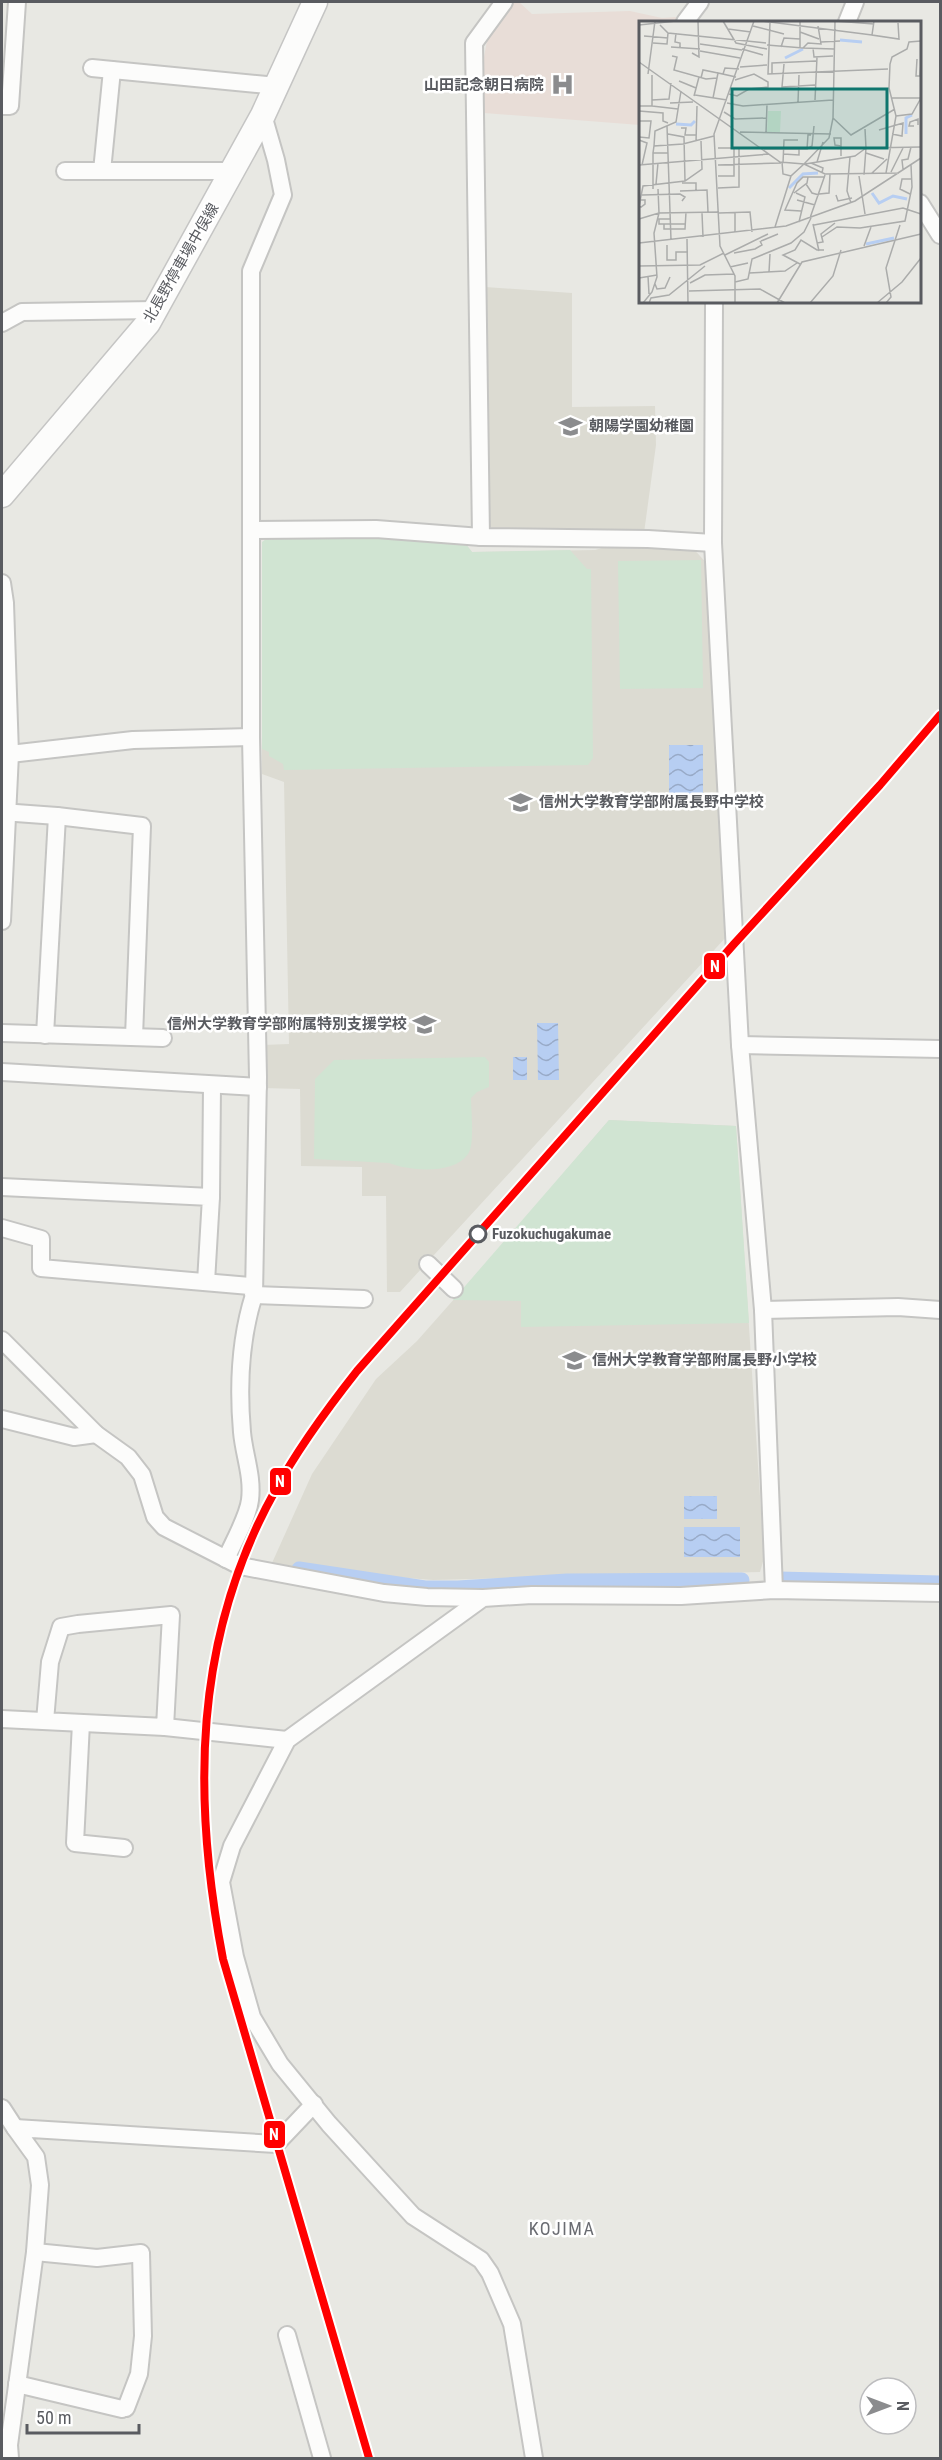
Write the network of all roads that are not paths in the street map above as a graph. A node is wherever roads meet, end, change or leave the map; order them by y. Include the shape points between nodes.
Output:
1 (315, 2) edge
2 (504, 2) edge
3 (700, 2) edge
4 (855, 2) edge
5 (12, 12) edge
6 (686, 21) edge
7 (847, 21) edge
8 (92, 68) dead end
9 (112, 70) junction
10 (277, 86) junction
11 (2, 106) edge
12 (263, 115) junction
13 (65, 171) dead end
14 (102, 171) junction
15 (232, 171) junction
16 (921, 205) edge
17 (940, 235) edge
18 (714, 303) edge
19 (155, 310) junction
20 (2, 323) edge
21 (2, 495) edge
22 (252, 530) junction
23 (481, 537) junction
24 (713, 543) junction
25 (2, 584) edge
26 (5, 687) edge
27 (251, 737) junction
28 (10, 754) junction
29 (4, 812) edge
30 (57, 816) junction
31 (2, 921) edge
32 (2, 1033) edge
33 (45, 1035) junction
34 (134, 1037) junction
35 (163, 1038) dead end
36 (740, 1045) junction
37 (940, 1049) edge
38 (2, 1072) edge
39 (212, 1086) junction
40 (258, 1087) junction
41 (2, 1187) edge
42 (211, 1197) junction
43 (2, 1228) edge
44 (428, 1264) dead end
45 (206, 1282) junction
46 (454, 1288) dead end
47 (254, 1295) junction
48 (364, 1299) dead end
49 (764, 1310) junction
50 (940, 1310) edge
51 (2, 1340) edge
52 (2, 1419) edge
53 (96, 1434) junction
54 (226, 1559) junction
55 (774, 1590) junction
56 (940, 1593) edge
57 (483, 1598) junction
58 (2, 1719) edge
59 (45, 1720) junction
60 (81, 1723) junction
61 (165, 1727) junction
62 (287, 1740) junction
63 (124, 1848) dead end
64 (314, 2104) junction
65 (2, 2109) edge
66 (8, 2128) edge
67 (35, 2252) junction
68 (287, 2335) dead end
69 (16, 2384) junction
70 (10, 2458) edge
71 (322, 2458) edge
72 (534, 2458) edge

1 - 10 main road, 北長野停車場中俣線
2 - 23 street via 474,43
3 - 6 street
4 - 7 street
5 - 11 street via 10,106
8 - 9 street
9 - 10 street
9 - 14 street
10 - 12 main road, 北長野停車場中俣線
12 - 15 main road, 北長野停車場中俣線
12 - 22 street via 283,195 251,272
13 - 14 street
14 - 15 street
15 - 19 main road, 北長野停車場中俣線
16 - 17 street
18 - 24 street
19 - 20 street via 22,312
19 - 21 main road, 北長野停車場中俣線
22 - 23 street via 376,529
22 - 27 street
23 - 24 street
24 - 36 street
25 - 26 street
26 - 28 street
27 - 28 street via 133,740
27 - 40 street
28 - 29 street
29 - 30 street
29 - 31 street
30 - 33 street
30 - 34 street via 142,826
32 - 33 street
33 - 34 street
34 - 35 street
36 - 37 street
36 - 49 street
38 - 39 street
39 - 40 street
39 - 42 street
40 - 47 street
41 - 42 street
42 - 45 street
43 - 45 street via 41,1239 41,1268
44 - 46 street
45 - 47 street via 250,1286
47 - 48 street
47 - 54 street via 241,1349 242,1433 252,1480 250,1503
49 - 50 street
49 - 55 street
51 - 53 street
52 - 53 street via 74,1437
53 - 54 street via 128,1457 142,1475 155,1517 164,1527
54 - 57 street via 240,1566 384,1593
55 - 56 street
55 - 57 street via 681,1596
57 - 62 street
58 - 59 street
59 - 60 street
59 - 61 street via 50,1662 61,1627 171,1615
60 - 61 street
60 - 63 street via 75,1843
61 - 62 street
62 - 64 street via 232,1846 221,1882 235,1957 252,2017 280,2064
64 - 66 street via 276,2144
64 - 72 street via 413,2216 481,2260 490,2273 512,2324
65 - 66 street
66 - 67 street via 36,2157 40,2184
67 - 69 street
67 - 69 street via 97,2258 141,2253 143,2336 139,2374 124,2409
68 - 71 street
69 - 70 street

